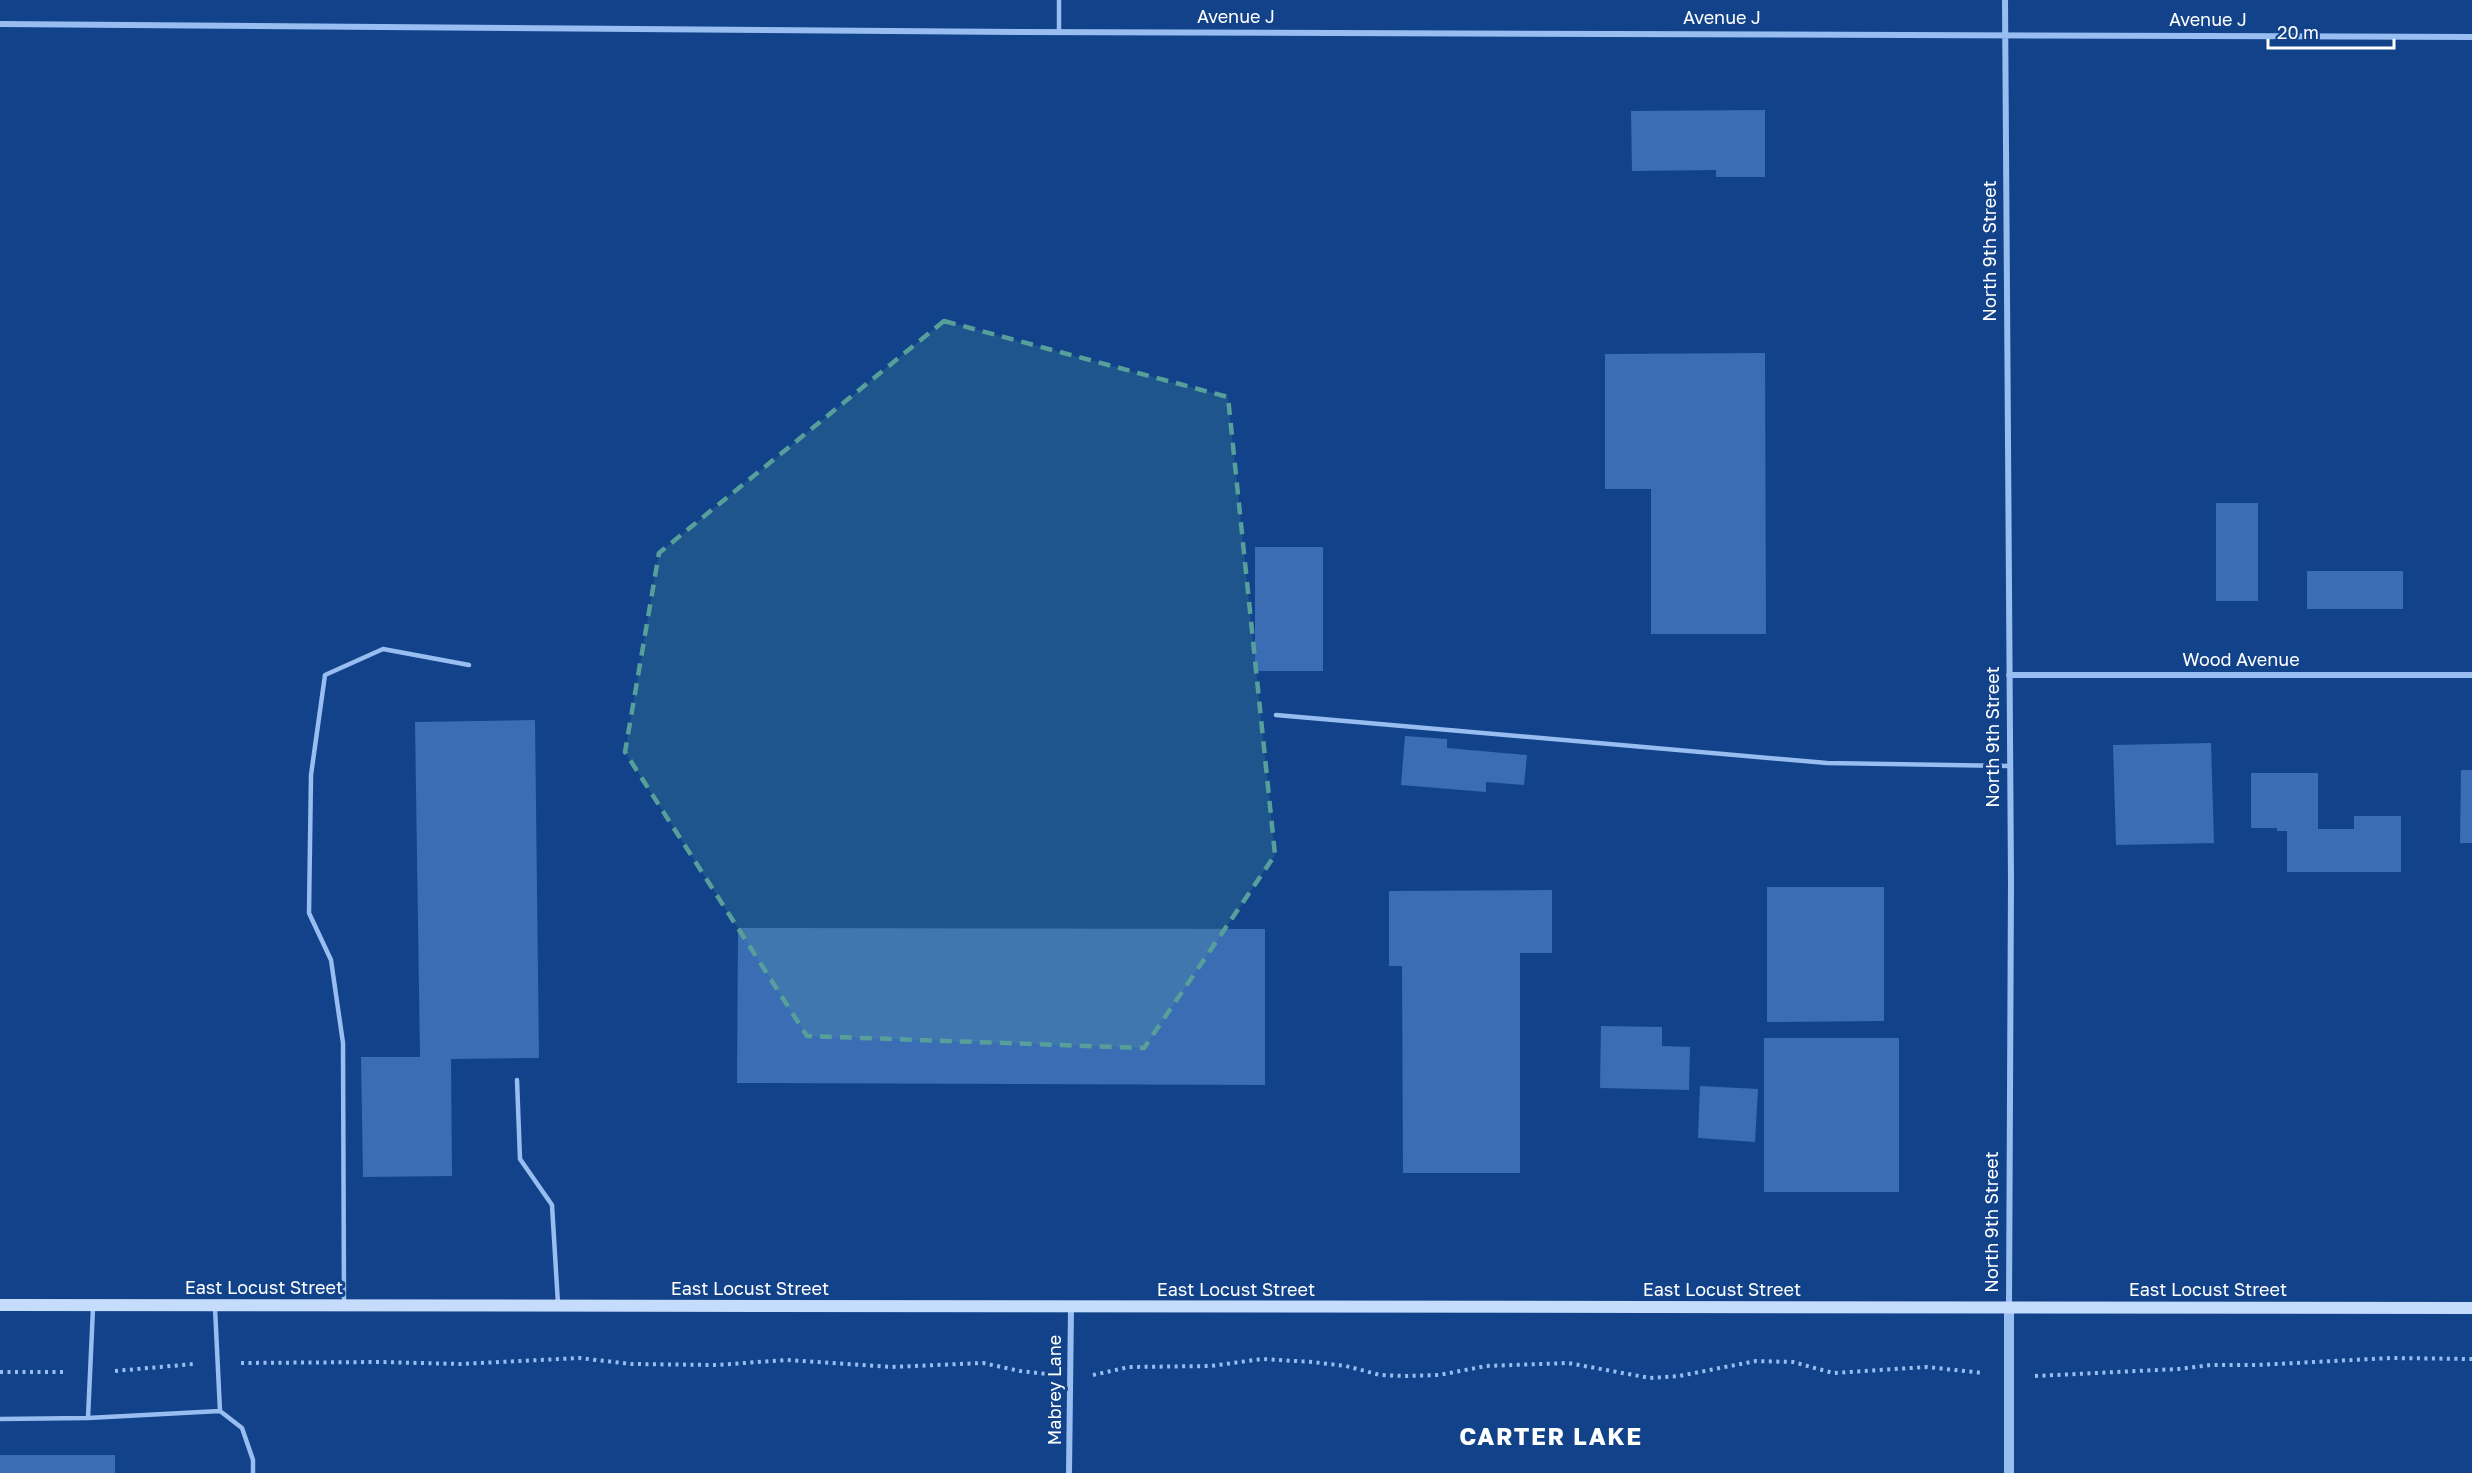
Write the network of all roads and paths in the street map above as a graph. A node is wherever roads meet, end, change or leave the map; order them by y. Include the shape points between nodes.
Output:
1 (1059, 0) edge
2 (2005, 0) edge
3 (0, 24) edge
4 (1059, 32) junction
5 (2005, 34) junction
6 (2472, 37) edge
7 (469, 665) dead end
8 (2009, 675) junction
9 (2472, 675) edge
10 (1276, 715) dead end
11 (2010, 766) junction
12 (517, 1080) dead end
13 (0, 1305) edge
14 (93, 1306) junction
15 (215, 1306) junction
16 (344, 1306) junction
17 (558, 1306) junction
18 (1071, 1308) junction
19 (2009, 1308) junction
20 (2472, 1308) edge
21 (2472, 1359) edge
22 (218, 1364) junction
23 (92, 1371) junction
24 (0, 1372) edge
25 (1071, 1376) junction
26 (2009, 1376) junction
27 (220, 1411) junction
28 (88, 1418) junction
29 (0, 1419) edge
30 (253, 1473) edge
31 (1070, 1473) edge
32 (2009, 1473) edge

1 - 4 lane
2 - 5 street, North 9th Street
3 - 4 street, Avenue J
4 - 5 street, Avenue J
5 - 6 street, Avenue J
5 - 8 street, North 9th Street
7 - 16 lane via 383,649 325,675 311,776 309,913 332,960 343,1043
8 - 9 street, Wood Avenue
8 - 11 street, North 9th Street
10 - 11 lane via 1827,763
11 - 19 street, North 9th Street
12 - 17 lane via 520,1159 552,1205
13 - 14 main road, East Locust Street
14 - 15 main road, East Locust Street
14 - 23 lane
15 - 16 main road, East Locust Street
15 - 22 lane
16 - 17 main road, East Locust Street
17 - 18 main road, East Locust Street
18 - 19 main road, East Locust Street
18 - 25 street, Mabrey Lane
19 - 20 main road, East Locust Street
19 - 26 street, North 9th Street
21 - 26 path via 2390,1358
22 - 23 path
22 - 25 path via 461,1364 579,1358 631,1364 716,1365 787,1359 891,1367 983,1363
22 - 27 lane
23 - 24 path
23 - 28 lane
25 - 26 path via 1100,1375 1129,1367 1211,1366 1262,1359 1405,1376 1439,1375 1486,1366 1568,1363 1650,1378 1756,1361 1793,1362 1833,1374 1927,1367
25 - 31 street, Mabrey Lane
26 - 32 street, North 9th Street
27 - 28 lane
27 - 30 lane via 242,1428 253,1460
28 - 29 lane

